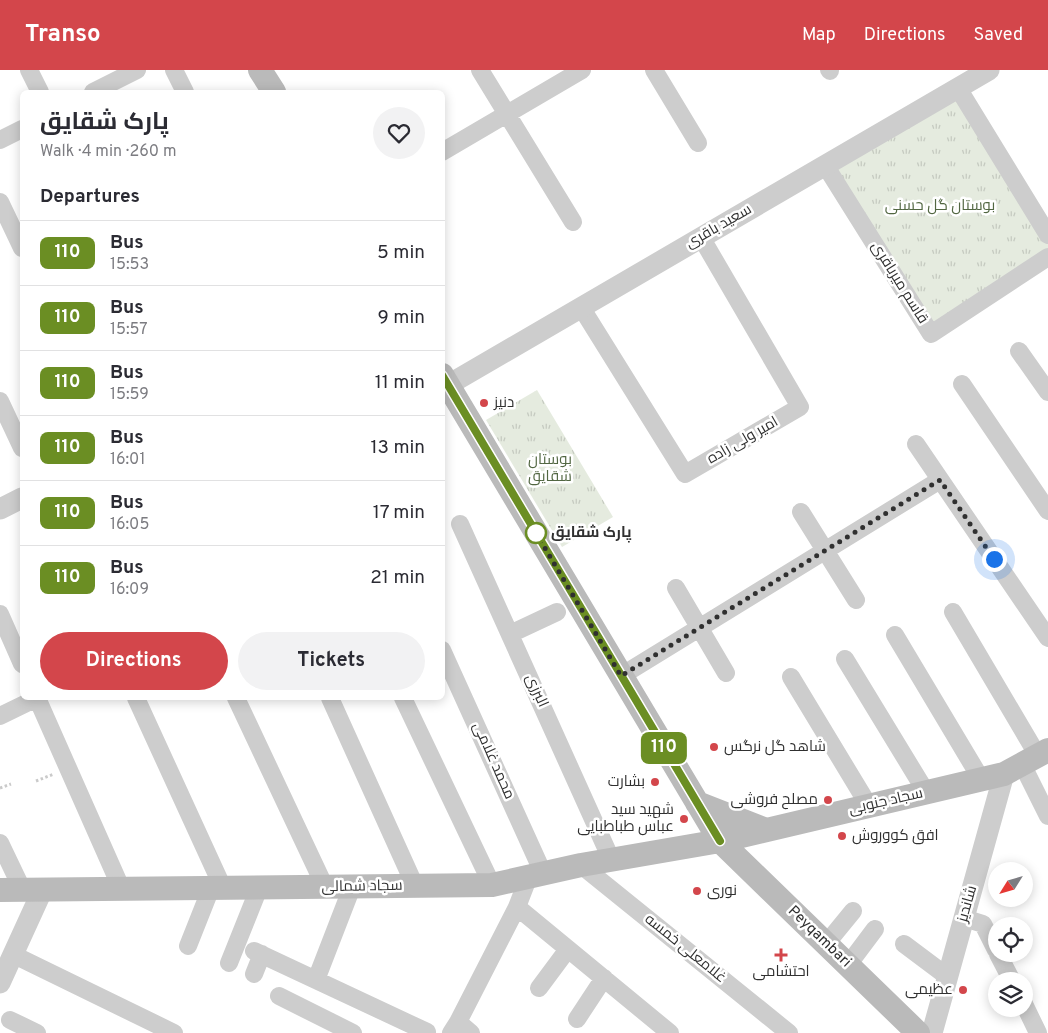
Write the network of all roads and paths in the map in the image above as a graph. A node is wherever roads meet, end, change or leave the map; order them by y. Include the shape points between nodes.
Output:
1 (29, 70) edge
2 (137, 70) edge
3 (174, 70) edge
4 (260, 70) edge
5 (480, 70) edge
6 (582, 70) edge
7 (654, 70) edge
8 (989, 70) edge
9 (103, 85) edge
10 (958, 88) junction
11 (39, 90) edge
12 (184, 90) edge
13 (273, 90) edge
14 (506, 114) junction
15 (20, 130) edge
16 (0, 140) edge
17 (698, 143) dead end
18 (445, 150) edge
19 (825, 165) junction
20 (0, 202) edge
21 (573, 222) dead end
22 (1048, 235) edge
23 (701, 238) junction
24 (20, 244) edge
25 (1048, 258) edge
26 (582, 307) junction
27 (1018, 351) dead end
28 (445, 380) edge
29 (962, 384) dead end
30 (1048, 392) edge
31 (0, 401) edge
32 (20, 444) edge
33 (916, 444) dead end
34 (940, 480) junction
35 (20, 499) edge
36 (0, 509) edge
37 (1048, 511) edge
38 (801, 512) dead end
39 (460, 524) dead end
40 (824, 551) junction
41 (676, 588) dead end
42 (856, 600) dead end
43 (557, 612) dead end
44 (953, 612) dead end
45 (0, 614) edge
46 (700, 627) junction
47 (510, 634) junction
48 (895, 636) dead end
49 (1048, 638) edge
50 (8, 652) edge
51 (445, 657) edge
52 (845, 659) dead end
53 (20, 662) edge
54 (726, 673) dead end
55 (621, 676) junction
56 (791, 677) dead end
57 (33, 700) edge
58 (38, 700) edge
59 (137, 700) edge
60 (237, 700) edge
61 (331, 700) edge
62 (404, 700) edge
63 (0, 716) edge
64 (1028, 761) edge
65 (981, 780) junction
66 (11, 784) dead end
67 (0, 788) edge
68 (926, 792) junction
69 (697, 803) junction
70 (869, 806) junction
71 (1048, 816) edge
72 (766, 830) junction
73 (720, 841) junction
74 (0, 843) edge
75 (611, 859) junction
76 (581, 865) junction
77 (536, 874) junction
78 (415, 886) junction
79 (492, 886) junction
80 (324, 887) junction
81 (352, 887) junction
82 (217, 888) junction
83 (259, 888) junction
84 (21, 890) edge
85 (122, 890) junction
86 (517, 908) junction
87 (853, 911) dead end
88 (964, 918) junction
89 (875, 929) dead end
90 (988, 934) edge
91 (826, 944) junction
92 (904, 944) dead end
93 (188, 946) dead end
94 (568, 949) junction
95 (14, 955) junction
96 (229, 963) dead end
97 (848, 965) junction
98 (254, 974) dead end
99 (948, 976) junction
100 (604, 978) junction
101 (316, 980) junction
102 (0, 983) edge
103 (539, 988) dead end
104 (278, 996) dead end
105 (1030, 1017) edge
106 (577, 1019) dead end
107 (10, 1020) dead end
108 (460, 1030) edge
109 (659, 1030) edge
110 (427, 1032) dead end
111 (37, 1033) edge
112 (174, 1033) edge
113 (353, 1033) edge
114 (789, 1033) edge
115 (918, 1033) edge
116 (932, 1033) edge
117 (1038, 1033) edge

1 - 11 street
2 - 9 street
3 - 12 street
4 - 13 main road
5 - 14 street
6 - 14 street
7 - 17 street
8 - 10 street, سعید باقری
10 - 19 street, سعید باقری
10 - 22 street
14 - 18 street
14 - 21 street
15 - 16 street
19 - 23 street, سعید باقری
19 - 25 street, قاسم میرباقری via 932,334
20 - 24 street
23 - 26 street, سعید باقری
23 - 26 street, امیر ولی زاده via 800,407 694,470 685,474
26 - 28 street, سعید باقری
27 - 30 street
28 - 55 main road, Peyqambari
29 - 37 street
31 - 32 street
33 - 34 street
34 - 40 street
34 - 49 street
35 - 36 street
38 - 40 street
39 - 47 street, البرزی
40 - 42 street
40 - 46 street
41 - 46 street
43 - 47 street
44 - 64 street
45 - 50 street
46 - 54 street
46 - 55 street
47 - 75 street, البرزی
48 - 65 street
50 - 53 street
51 - 77 street, محمد غلامی
52 - 68 street
55 - 69 main road, Peyqambari
56 - 70 street
57 - 63 street
58 - 85 street
59 - 82 street
60 - 80 street
61 - 78 street
62 - 79 street
64 - 65 main road, سجاد جنوبی
64 - 71 street
64 - 88 street, شاندیز
65 - 68 main road, سجاد جنوبی
66 - 67 path
68 - 70 main road, سجاد جنوبی
69 - 72 main road
69 - 73 main road, Peyqambari
70 - 72 main road, سجاد جنوبی
72 - 73 main road, سجاد جنوبی
73 - 75 main road, سجاد شمالی
73 - 91 main road, Peyqambari
74 - 84 street
75 - 76 main road, سجاد شمالی
76 - 77 main road, سجاد شمالی
76 - 114 street, غلامعلی خمسه
77 - 79 main road, سجاد شمالی
77 - 86 street
78 - 79 main road, سجاد شمالی
78 - 81 main road, سجاد شمالی
80 - 81 main road, سجاد شمالی
80 - 83 main road, سجاد شمالی
81 - 101 street
82 - 83 main road, سجاد شمالی
82 - 85 main road, سجاد شمالی
82 - 93 street
83 - 96 street
84 - 85 main road, سجاد شمالی
84 - 95 street
86 - 94 street
86 - 108 street
87 - 91 street
88 - 90 street via 983,924
88 - 99 street, شاندیز
89 - 97 street
91 - 97 main road, Peyqambari
92 - 99 street
94 - 100 street
94 - 103 street
95 - 102 street
95 - 112 street
97 - 115 main road, Peyqambari
98 - 101 street via 258,952
99 - 116 street, شاندیز
100 - 106 street
100 - 109 street
101 - 110 street
104 - 113 street
105 - 117 street
107 - 111 street

